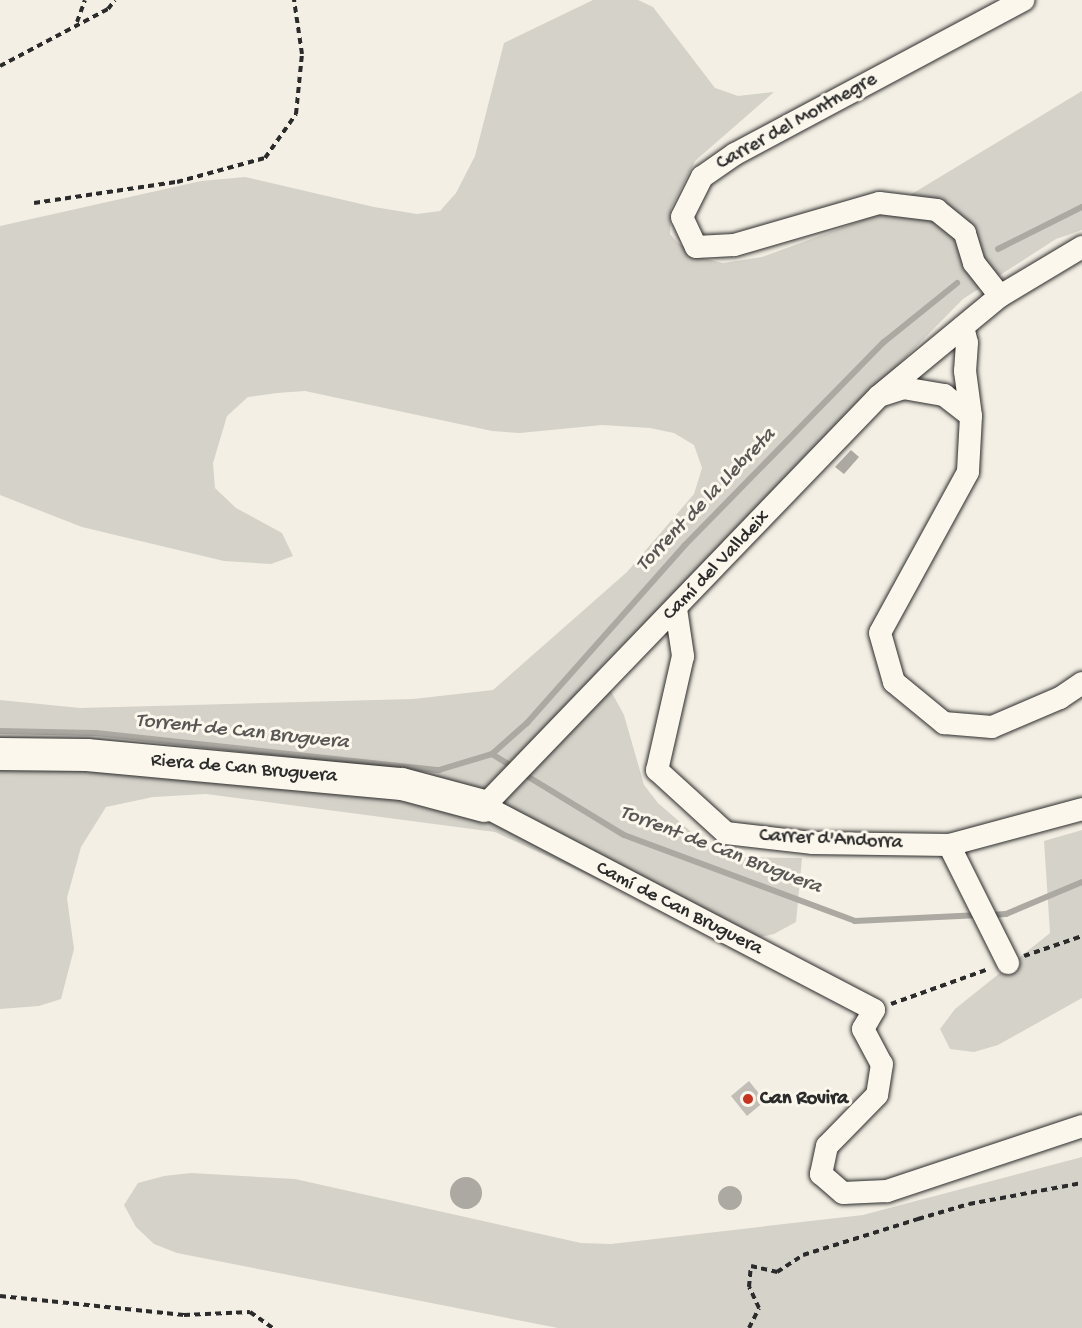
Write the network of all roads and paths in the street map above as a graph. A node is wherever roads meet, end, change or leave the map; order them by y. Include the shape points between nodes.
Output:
1 (85, 0) edge
2 (115, 0) edge
3 (294, 0) edge
4 (996, 0) edge
5 (1023, 0) edge
6 (981, 21) junction
7 (77, 23) junction
8 (0, 66) edge
9 (34, 203) dead end
10 (1082, 247) edge
11 (1000, 296) junction
12 (963, 327) junction
13 (879, 396) junction
14 (971, 416) junction
15 (676, 609) junction
16 (1082, 683) edge
17 (0, 754) edge
18 (484, 806) junction
19 (1082, 809) edge
20 (949, 845) junction
21 (1082, 936) edge
22 (1008, 963) junction
23 (868, 1020) junction
24 (1082, 1126) edge
25 (1082, 1182) edge
26 (0, 1296) edge
27 (273, 1328) edge
28 (749, 1328) edge

1 - 7 path
2 - 7 path via 108,9
3 - 9 path via 302,54 296,114 265,158 177,182
4 - 6 street
5 - 6 street, Carrer del Montnegre
6 - 11 street, Carrer del Montnegre via 735,154 702,177 682,217 696,247 734,245 879,203 937,210 965,233 974,263
7 - 8 path
10 - 11 street
11 - 12 street
12 - 13 street
12 - 14 street
13 - 14 street via 903,388 944,395
13 - 15 street, Camí del Valldeix
14 - 16 street via 968,472 880,633 894,682 944,723 992,727 1060,698
15 - 18 street, Camí del Valldeix
15 - 20 street, Carrer d'Andorra via 683,656 657,770 726,833 813,843
17 - 18 street, Riera de Can Bruguera via 87,755 402,784
18 - 23 street, Camí de Can Bruguera
19 - 20 street, Carrer d'Andorra
20 - 22 street
21 - 22 path
22 - 23 path
23 - 24 street via 882,1064 878,1095 828,1146 822,1174 843,1194 887,1191
25 - 28 path via 969,1204 918,1219 803,1255 777,1272 751,1266 749,1287 759,1308
26 - 27 path via 184,1315 250,1312

